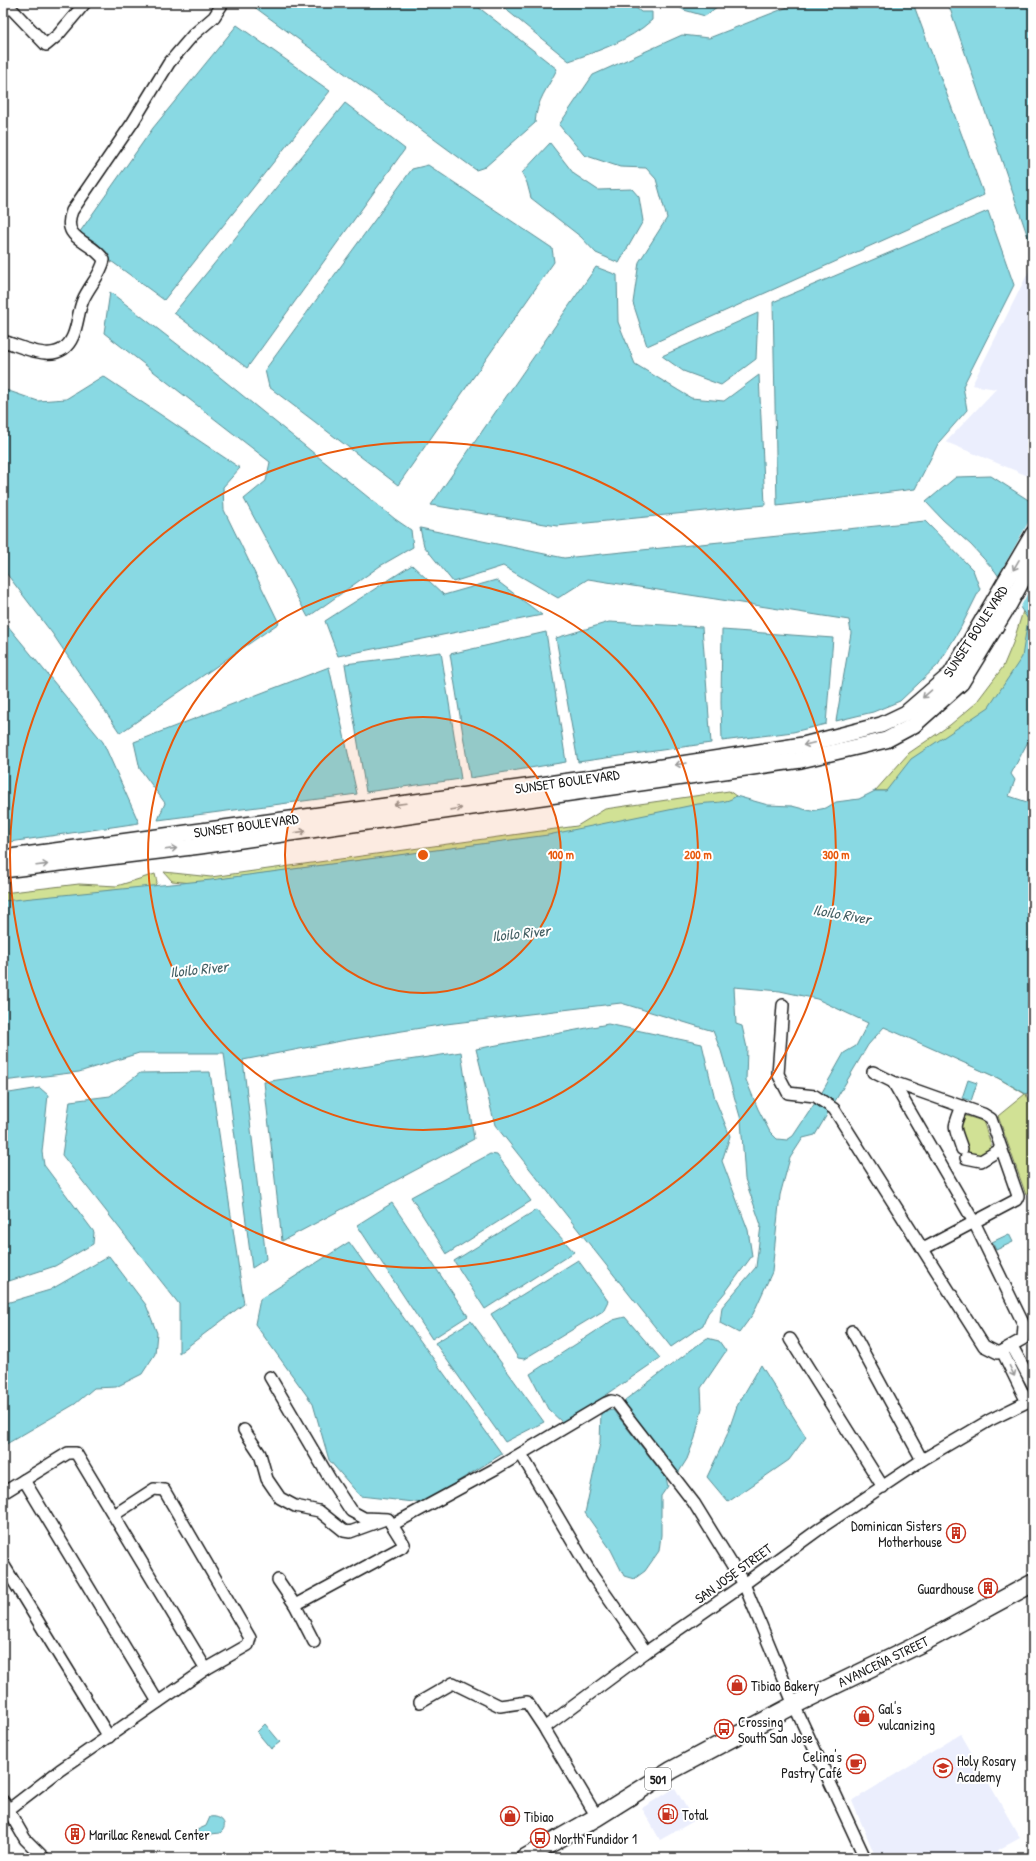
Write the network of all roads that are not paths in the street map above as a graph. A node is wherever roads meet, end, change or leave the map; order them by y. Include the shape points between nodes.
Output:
1 (6, 3) edge
2 (85, 3) edge
3 (223, 3) edge
4 (3, 341) edge
5 (1033, 534) edge
6 (1033, 561) edge
7 (1004, 599) junction
8 (428, 807) junction
9 (3, 858) edge
10 (3, 870) edge
11 (783, 1005) dead end
12 (873, 1072) dead end
13 (893, 1082) junction
14 (962, 1106) junction
15 (1001, 1150) junction
16 (974, 1222) junction
17 (923, 1249) junction
18 (852, 1331) dead end
19 (790, 1339) dead end
20 (1007, 1349) junction
21 (270, 1377) dead end
22 (1033, 1385) edge
23 (1030, 1400) edge
24 (244, 1430) dead end
25 (521, 1454) junction
26 (922, 1460) junction
27 (24, 1480) junction
28 (883, 1487) junction
29 (3, 1493) edge
30 (114, 1515) junction
31 (390, 1522) junction
32 (3, 1564) edge
33 (278, 1580) dead end
34 (1033, 1583) edge
35 (744, 1584) junction
36 (295, 1606) junction
37 (314, 1642) dead end
38 (646, 1652) junction
39 (206, 1669) junction
40 (158, 1702) junction
41 (420, 1702) dead end
42 (794, 1705) junction
43 (545, 1729) junction
44 (109, 1737) junction
45 (3, 1801) edge
46 (6, 1812) edge
47 (597, 1817) junction
48 (44, 1858) edge
49 (525, 1858) edge
50 (865, 1858) edge

1 - 2 street via 46,45
3 - 4 street via 214,17 193,35 169,63 133,122 72,211 69,228 104,260 100,272 83,300 68,345 62,350 46,353
5 -> 7 main road, SUNSET BOULEVARD
6 - 7 main road, SUNSET BOULEVARD
7 - 8 main road, SUNSET BOULEVARD via 960,683 914,725 886,740 801,760
8 -> 9 main road, SUNSET BOULEVARD
10 -> 8 main road, SUNSET BOULEVARD via 200,846
11 - 17 street via 778,1074 788,1093 815,1096 834,1109
12 - 13 street
13 - 14 street
13 - 16 street
14 - 15 street via 991,1120
14 - 15 street via 954,1125 964,1153 981,1161
15 - 16 street via 1018,1196 1016,1200
16 - 17 street
16 - 20 street via 1024,1325 1023,1339
17 - 20 street via 984,1346 998,1353
18 - 26 street
19 - 28 street
20 - 22 street
20 -> 23 street
21 - 31 street via 351,1511 364,1518
23 - 26 street, SAN JOSE STREET
24 - 31 street via 260,1454 267,1478 280,1498 295,1506 319,1511 344,1531 350,1532
25 - 31 street
25 - 35 street via 606,1403 616,1402 694,1503
25 - 38 street via 592,1575
26 - 28 street, SAN JOSE STREET
27 - 29 street
27 - 30 street via 68,1453 76,1453
27 - 40 street
28 - 35 street, SAN JOSE STREET via 822,1527
30 - 39 street
30 - 39 street via 154,1489 164,1490 250,1638 248,1645
31 - 36 street via 404,1544 402,1547
32 - 44 street
33 - 36 street
34 - 42 main road, AVANCEÑA STREET / 501 via 926,1641
35 - 38 street, SAN JOSE STREET
35 - 42 street
36 - 37 street
38 - 43 street, SAN JOSE STREET
39 - 40 street
40 - 44 street
41 - 43 street via 455,1683 500,1706 527,1702
42 - 47 main road, AVANCEÑA STREET / 501 via 672,1770
42 - 50 street
43 - 47 street
44 - 46 street via 60,1770
45 - 46 street
46 - 48 street via 25,1839
47 - 49 main road, AVANCEÑA STREET / 501

